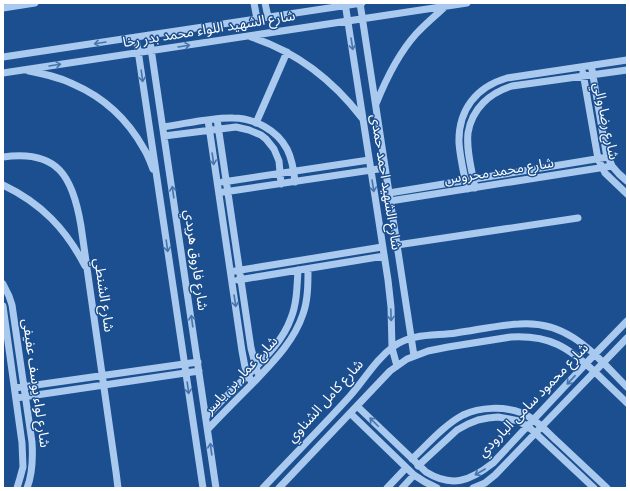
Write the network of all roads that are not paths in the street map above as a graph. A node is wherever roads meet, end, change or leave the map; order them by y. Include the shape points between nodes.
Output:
1 (35, 3) edge
2 (254, 3) edge
3 (265, 3) edge
4 (360, 3) edge
5 (467, 3) edge
6 (346, 4) edge
7 (446, 6) junction
8 (3, 8) edge
9 (268, 17) junction
10 (257, 19) junction
11 (362, 19) junction
12 (348, 21) junction
13 (150, 35) junction
14 (249, 36) junction
15 (136, 37) junction
16 (152, 51) junction
17 (287, 52) junction
18 (138, 53) junction
19 (3, 58) edge
20 (627, 60) edge
21 (591, 65) junction
22 (582, 67) junction
23 (25, 70) junction
24 (627, 70) edge
25 (3, 73) edge
26 (592, 75) junction
27 (583, 76) junction
28 (376, 106) junction
29 (217, 119) junction
30 (208, 120) junction
31 (363, 120) junction
32 (256, 123) junction
33 (163, 127) junction
34 (218, 129) junction
35 (209, 130) junction
36 (164, 136) junction
37 (3, 157) edge
38 (608, 157) junction
39 (598, 159) junction
40 (369, 160) junction
41 (612, 166) junction
42 (602, 167) junction
43 (385, 168) junction
44 (371, 170) junction
45 (294, 171) junction
46 (281, 174) junction
47 (157, 177) junction
48 (473, 179) junction
49 (465, 180) junction
50 (627, 181) edge
51 (226, 182) junction
52 (295, 182) junction
53 (217, 183) junction
54 (282, 184) junction
55 (3, 185) edge
56 (475, 188) junction
57 (467, 189) junction
58 (228, 192) junction
59 (218, 193) junction
60 (389, 193) junction
61 (627, 194) edge
62 (390, 201) junction
63 (578, 218) dead end
64 (396, 245) junction
65 (382, 247) junction
66 (384, 256) junction
67 (308, 269) junction
68 (239, 270) junction
69 (298, 270) junction
70 (88, 271) junction
71 (230, 272) junction
72 (241, 279) junction
73 (232, 281) junction
74 (3, 284) edge
75 (3, 306) edge
76 (627, 321) edge
77 (411, 338) junction
78 (627, 338) edge
79 (392, 348) junction
80 (594, 355) junction
81 (414, 356) junction
82 (198, 362) junction
83 (602, 363) junction
84 (185, 364) junction
85 (585, 364) junction
86 (398, 366) junction
87 (256, 367) junction
88 (199, 371) junction
89 (594, 372) junction
90 (186, 373) junction
91 (248, 374) junction
92 (103, 376) junction
93 (259, 376) junction
94 (252, 383) junction
95 (104, 385) junction
96 (24, 387) junction
97 (627, 387) edge
98 (15, 388) junction
99 (25, 396) junction
100 (16, 398) junction
101 (627, 403) edge
102 (357, 406) junction
103 (350, 414) junction
104 (463, 415) junction
105 (206, 417) junction
106 (534, 420) junction
107 (468, 424) junction
108 (528, 426) junction
109 (542, 426) junction
110 (208, 429) junction
111 (535, 433) junction
112 (412, 459) junction
113 (418, 466) junction
114 (406, 468) junction
115 (414, 475) junction
116 (598, 479) junction
117 (592, 487) edge
118 (605, 487) edge
119 (17, 488) edge
120 (26, 488) edge
121 (118, 488) edge
122 (203, 488) edge
123 (216, 488) edge
124 (262, 488) edge
125 (279, 488) edge
126 (387, 488) edge
127 (402, 488) edge
128 (437, 488) edge
129 (473, 488) edge

1 - 8 street
2 - 10 street
3 - 9 street
4 - 6 street, شارع الشهيد اللواء محمد بدر رخا
4 - 11 street, شارع الشهيد احمد حمدى
5 - 7 street, شارع الشهيد اللواء محمد بدر رخا
6 - 9 street, شارع الشهيد اللواء محمد بدر رخا
6 - 12 street, شارع الشهيد احمد حمدى
7 - 11 street, شارع الشهيد اللواء محمد بدر رخا
7 - 28 street via 403,51 386,80
9 - 10 street, شارع الشهيد اللواء محمد بدر رخا
10 - 13 street, شارع الشهيد اللواء محمد بدر رخا
11 - 12 street, شارع الشهيد اللواء محمد بدر رخا
11 - 28 street, شارع الشهيد احمد حمدى
12 - 14 street, شارع الشهيد اللواء محمد بدر رخا
12 -> 31 street, شارع الشهيد احمد حمدى
13 - 15 street, شارع الشهيد اللواء محمد بدر رخا
13 - 16 street, شارع فاروق هريدي
16 -> 14 street, شارع الشهيد اللواء محمد بدر رخا
14 - 17 street
15 - 18 street, شارع فاروق هريدي
15 -> 19 street, شارع الشهيد اللواء محمد بدر رخا
16 - 18 street, شارع الشهيد اللواء محمد بدر رخا
16 - 33 street, شارع فاروق هريدي
17 - 31 street via 329,81
17 - 32 street
23 -> 18 street, شارع الشهيد اللواء محمد بدر رخا
18 -> 47 street, شارع فاروق هريدي
20 - 21 street
21 - 22 street
21 - 26 street, شارع رضا والي
22 - 27 street, شارع رضا والي
22 - 49 street via 507,78 486,87 476,96 462,118 459,131
23 - 25 street, شارع الشهيد اللواء محمد بدر رخا
23 - 47 street via 73,83 107,104 134,133
24 - 26 street
26 - 27 street
26 - 38 street, شارع رضا والي
27 - 39 street, شارع رضا والي
27 - 48 street via 512,86 483,102 476,111 468,133
28 - 43 street, شارع الشهيد احمد حمدى
29 - 30 street
29 - 32 street via 239,118
29 - 34 street
30 - 33 street
30 - 35 street
31 - 40 street, شارع الشهيد احمد حمدى
32 - 45 street via 272,132 282,143 290,156
33 - 36 street, شارع فاروق هريدي
34 - 35 street
34 - 46 street via 242,128 261,135 277,155
34 - 51 street
35 - 36 street
35 -> 53 street
82 -> 36 street, شارع فاروق هريدي
37 - 70 street, شارع الشنطي via 37,157 48,161 66,177 78,208
38 - 39 street, شارع محمد محروس
38 - 41 street, شارع رضا والي
39 - 42 street, شارع رضا والي
39 - 48 street, شارع محمد محروس
40 - 44 street, شارع الشهيد احمد حمدى
40 - 45 street
41 - 42 street, شارع محمد محروس
41 - 50 street, شارع رضا والي
42 - 56 street, شارع محمد محروس
42 - 61 street, شارع رضا والي via 609,178
43 - 44 street
43 - 60 street, شارع الشهيد احمد حمدى
44 - 52 street
44 -> 65 street, شارع الشهيد احمد حمدى
45 - 46 street
45 - 52 street
46 - 51 street
46 - 54 street
47 -> 84 street, شارع فاروق هريدي
48 - 49 street, شارع محمد محروس
48 - 56 street
49 - 57 street
49 - 60 street, شارع محمد محروس
51 - 53 street
51 - 58 street
52 - 54 street
53 - 59 street
54 - 58 street
55 - 70 street via 46,213 77,250
56 - 57 street, شارع محمد محروس
57 - 62 street, شارع محمد محروس
58 - 59 street
58 - 68 street
59 - 71 street
60 - 62 street, شارع الشهيد احمد حمدى
62 - 64 street, شارع الشهيد احمد حمدى
63 - 64 street
64 - 77 street, شارع الشهيد احمد حمدى
65 - 66 street, شارع الشهيد احمد حمدى
65 - 68 street
66 - 67 street
66 -> 79 street, شارع الشهيد احمد حمدى via 391,307
67 - 69 street
67 - 93 street, شارع عمار بن ياسر via 306,304 300,322 282,352
68 - 71 street
68 - 72 street
69 - 72 street
69 - 87 street, شارع عمار بن ياسر via 296,302 287,329
70 - 92 street, شارع الشنطي
71 - 73 street
72 - 73 street
72 - 87 street
73 -> 91 street
74 - 96 street, شارع لواء يوسف عفيفى via 12,305
75 - 98 street, شارع لواء يوسف عفيفى
76 - 80 street, شارع محمود سامى البارودي
77 - 79 street, شارع كامل الشناوي
77 - 80 street, شارع كامل الشناوي via 533,324 572,336
77 - 81 street, شارع الشهيد احمد حمدى
78 - 83 street, شارع محمود سامى البارودي
79 - 86 street, شارع الشهيد احمد حمدى
79 - 124 street, شارع كامل الشناوي
80 - 83 street, شارع كامل الشناوي
80 - 85 street, شارع محمود سامى البارودي
81 - 85 street, شارع كامل الشناوي via 448,347 522,336 556,344 576,355
81 - 86 street, شارع كامل الشناوي
82 - 84 street
82 - 88 street, شارع فاروق هريدي
83 - 89 street, شارع محمود سامى البارودي
83 - 97 street, شارع كامل الشناوي
84 - 90 street, شارع فاروق هريدي
84 - 92 street
85 - 89 street, شارع كامل الشناوي
85 -> 106 street, شارع محمود سامى البارودي
86 - 102 street, شارع كامل الشناوي
87 - 91 street, شارع عمار بن ياسر
87 - 93 street
88 - 90 street
88 - 105 street, شارع فاروق هريدي
89 - 101 street, شارع كامل الشناوي
89 - 109 street, شارع محمود سامى البارودي
90 - 95 street
90 -> 122 street, شارع فاروق هريدي
91 - 94 street
91 - 105 street, شارع عمار بن ياسر
92 - 95 street, شارع الشنطي
92 - 96 street
93 - 94 street, شارع عمار بن ياسر
94 - 110 street, شارع عمار بن ياسر
95 - 99 street
95 - 121 street, شارع الشنطي
96 - 98 street
96 - 99 street, شارع لواء يوسف عفيفى
98 - 100 street, شارع لواء يوسف عفيفى
99 - 100 street
99 - 120 street, شارع لواء يوسف عفيفى via 33,456
100 - 119 street, شارع لواء يوسف عفيفى via 23,455 23,467
102 - 103 street, شارع كامل الشناوي
112 -> 102 street, شارع محمود سامى البارودي
103 - 114 street
103 - 125 street, شارع كامل الشناوي
104 - 106 street via 499,408 523,413
104 - 107 street
104 - 112 street via 442,430
105 - 110 street, شارع فاروق هريدي
106 - 108 street, شارع محمود سامى البارودي
106 - 109 street
107 - 108 street via 498,417 519,421
107 - 113 street
108 - 111 street
108 -> 113 street, شارع محمود سامى البارودي via 493,463 479,474 463,480 443,480
109 - 111 street, شارع محمود سامى البارودي
109 - 116 street
123 -> 110 street, شارع فاروق هريدي
111 - 117 street
111 - 129 street, شارع محمود سامى البارودي via 495,475
112 - 113 street, شارع محمود سامى البارودي
114 - 115 street
114 - 126 street
115 - 127 street
115 - 128 street
116 - 117 street
116 - 118 street

